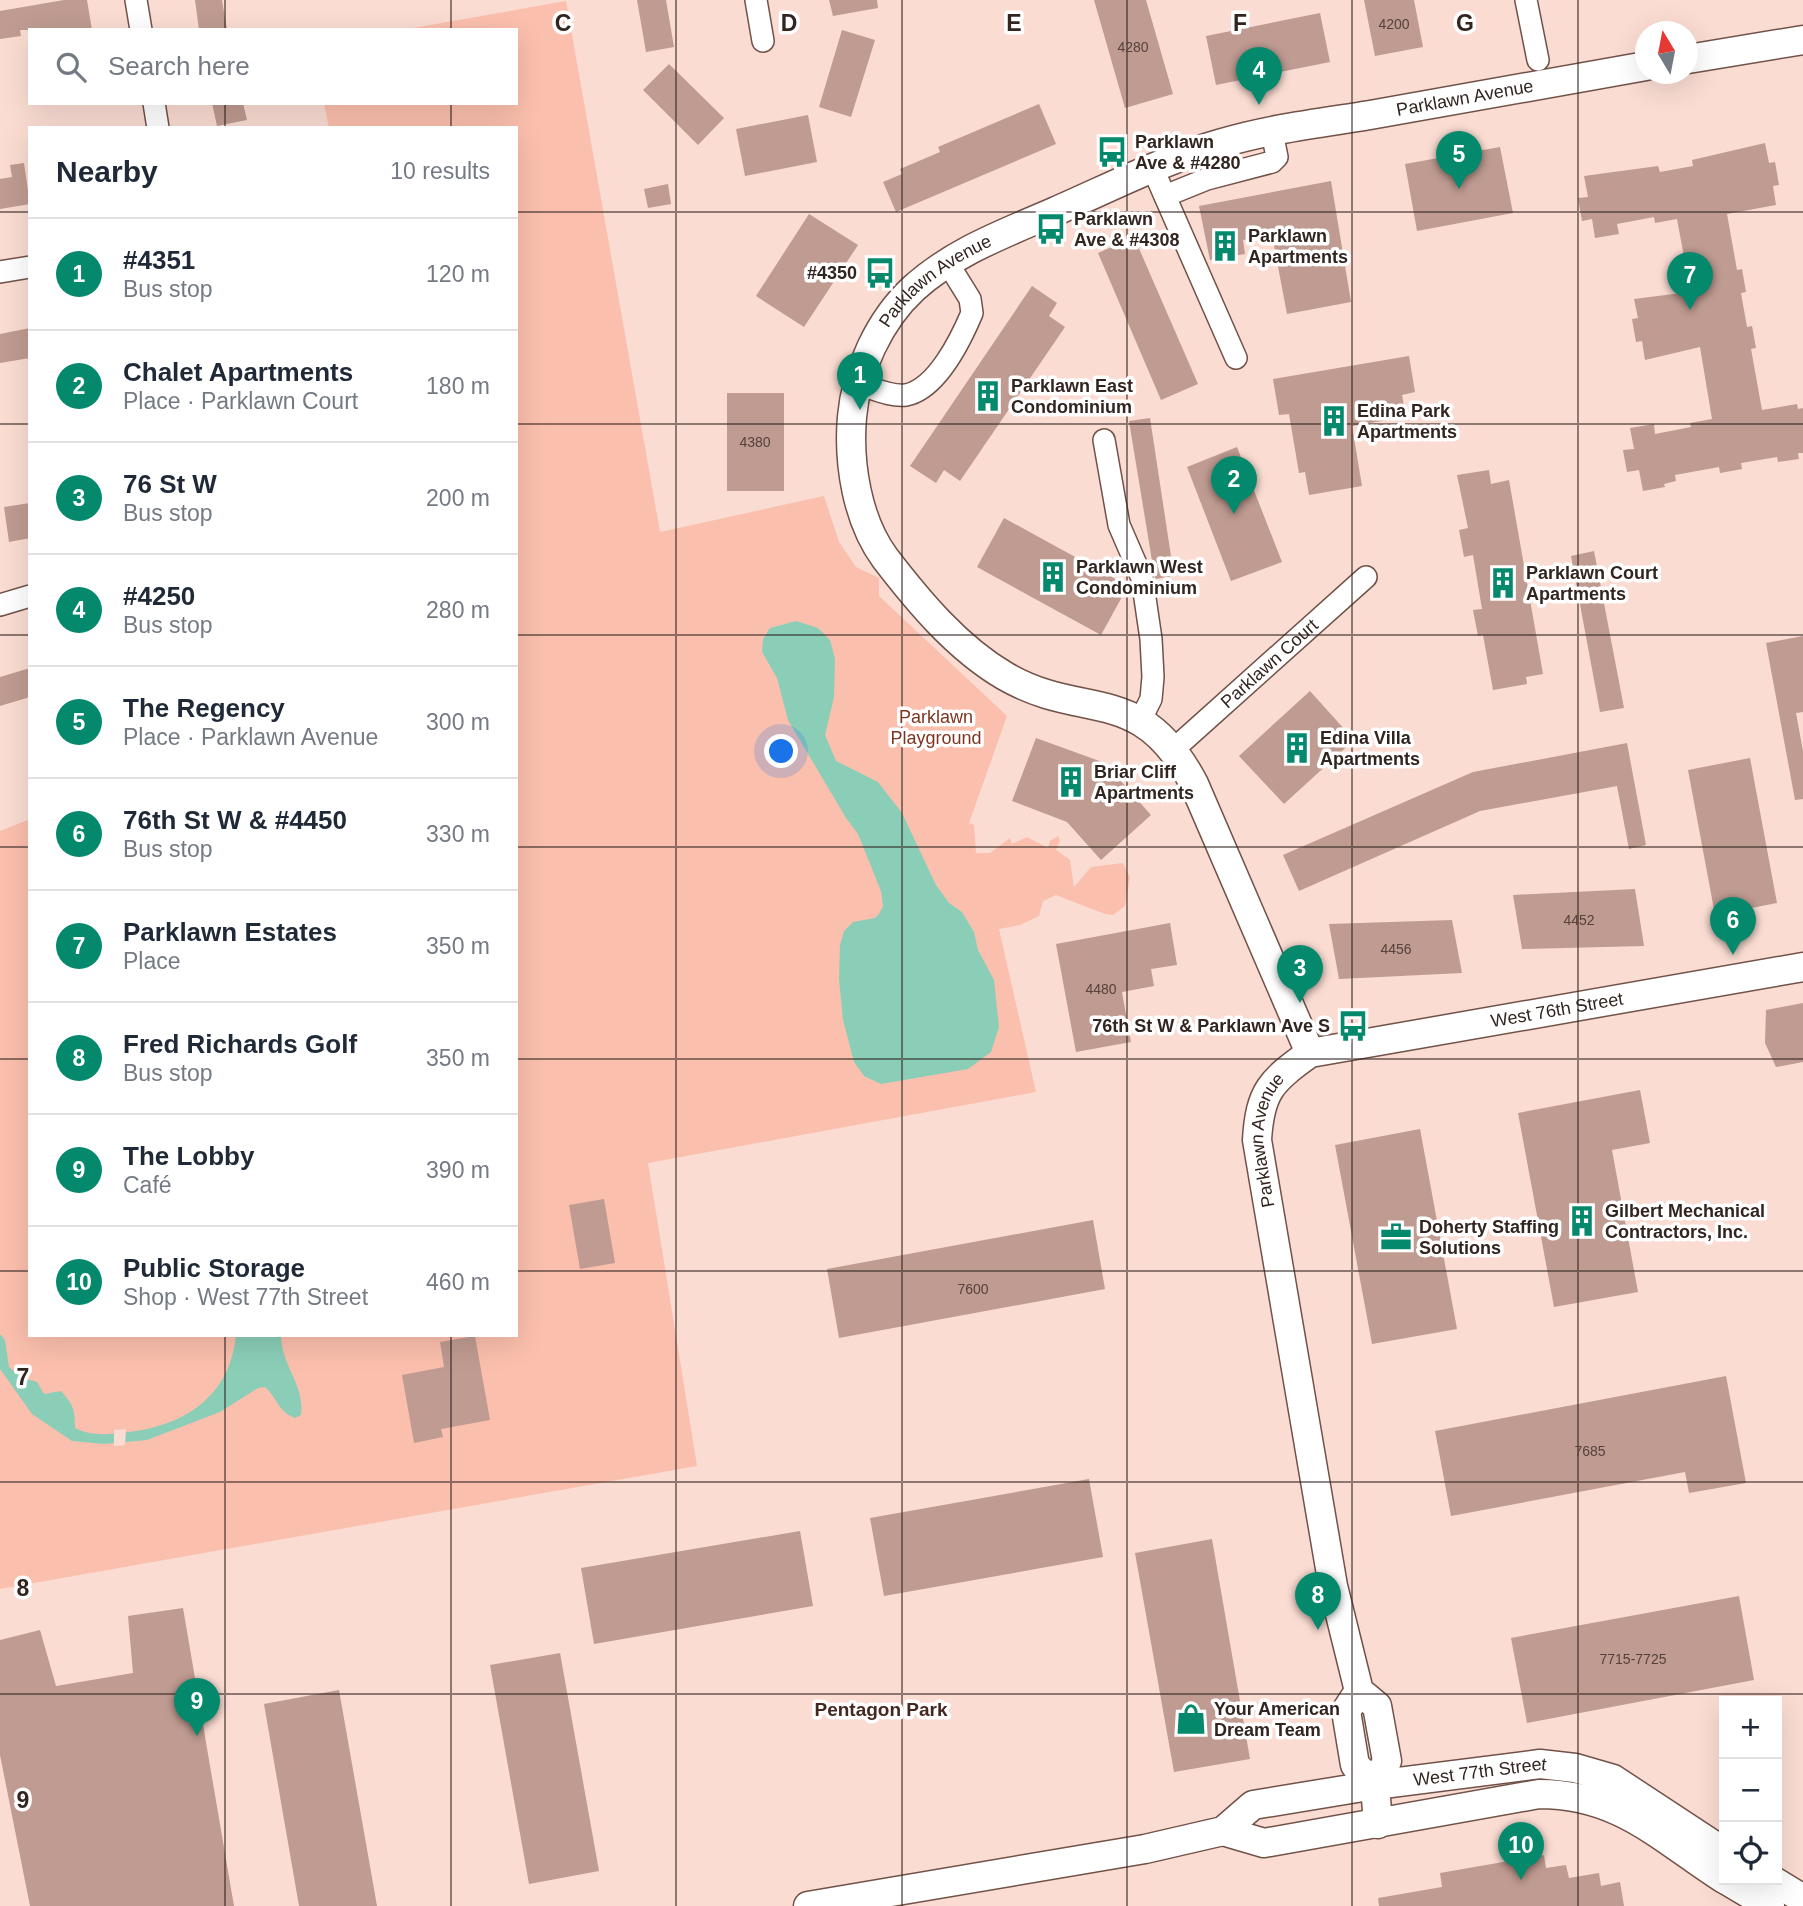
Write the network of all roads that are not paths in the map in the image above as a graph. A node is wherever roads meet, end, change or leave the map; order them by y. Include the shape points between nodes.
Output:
1 (136, 0) edge
2 (756, 0) edge
3 (1526, 0) edge
4 (141, 28) edge
5 (1803, 40) edge
6 (763, 41) dead end
7 (1698, 57) edge
8 (1538, 60) dead end
9 (1635, 68) edge
10 (154, 105) edge
11 (158, 126) edge
12 (1272, 132) junction
13 (1153, 169) junction
14 (1165, 196) junction
15 (947, 262) junction
16 (28, 267) edge
17 (0, 272) edge
18 (1236, 358) dead end
19 (858, 384) junction
20 (1104, 440) dead end
21 (1366, 578) dead end
22 (28, 597) edge
23 (0, 605) edge
24 (1140, 721) junction
25 (1174, 749) junction
26 (1803, 967) edge
27 (1310, 1053) junction
28 (1376, 1785) junction
29 (1378, 1824) junction
30 (1223, 1831) junction
31 (1719, 1849) edge
32 (1719, 1875) edge
33 (1735, 1885) edge
34 (1780, 1885) edge
35 (1803, 1899) edge
36 (808, 1906) edge
37 (1770, 1906) edge

1 - 4 street
2 - 6 street
3 - 8 street
5 - 7 street
9 - 12 street, Parklawn Avenue
10 - 11 street
12 - 13 street, Parklawn Avenue via 1218,144
12 - 14 street via 1277,157 1272,162
13 - 14 street
13 - 15 street, Parklawn Avenue via 978,244
14 - 18 street
15 - 19 street, Parklawn Avenue via 912,290 885,322
15 - 19 street via 970,299 972,313 933,378 906,395
16 - 17 street
19 - 24 street, Parklawn Avenue via 850,437 854,477 881,553 907,585 972,653 1007,677 1045,693 1115,708
20 - 24 street via 1119,525 1142,578 1151,639 1152,688
21 - 25 street, Parklawn Court
22 - 23 street
24 - 25 street, Parklawn Avenue
25 - 27 street, Parklawn Avenue via 1194,784
26 - 27 street, West 76th Street
27 - 28 street, Parklawn Avenue via 1279,1075 1259,1107 1257,1140 1333,1586 1359,1691 1346,1711 1355,1765
28 - 29 street
28 - 30 street, West 77th Street via 1253,1805
28 - 31 street, West 77th Street via 1540,1764 1575,1768 1614,1779
29 - 30 street, West 77th Street via 1264,1843
29 - 32 street, West 77th Street via 1539,1794 1571,1794 1601,1802 1643,1825
30 - 36 street, West 77th Street via 1145,1849
33 - 37 street, West 77th Street
34 - 35 street

